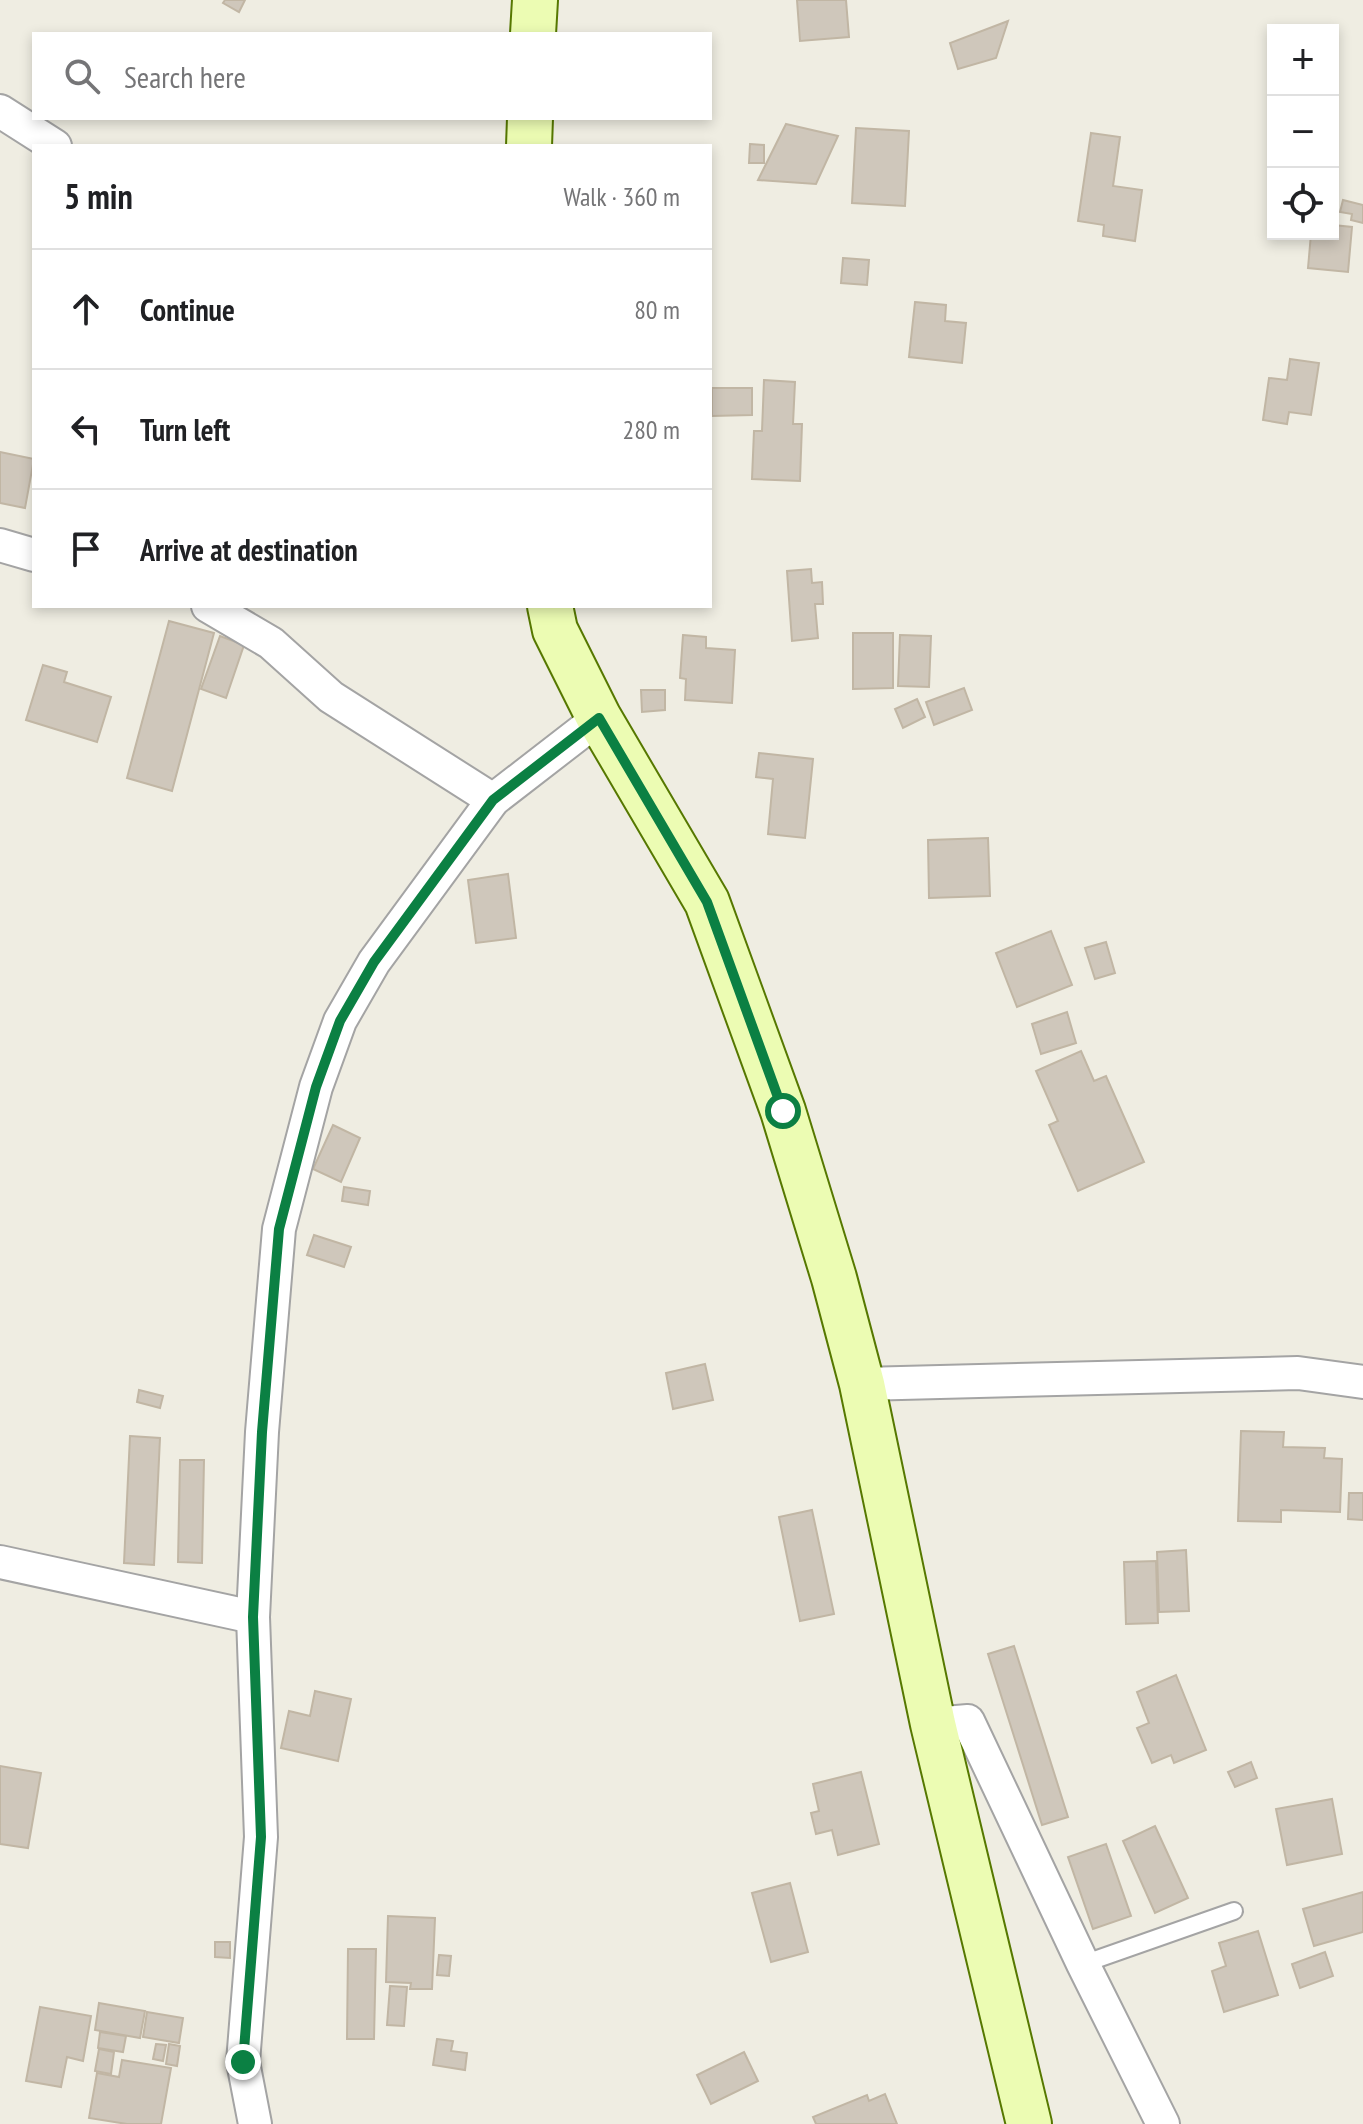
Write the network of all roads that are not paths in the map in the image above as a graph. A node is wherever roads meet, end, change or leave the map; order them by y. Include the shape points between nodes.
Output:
1 (535, 0) edge
2 (533, 32) edge
3 (0, 111) edge
4 (530, 120) edge
5 (52, 144) edge
6 (529, 144) edge
7 (0, 545) edge
8 (32, 554) edge
9 (211, 608) edge
10 (550, 608) edge
11 (599, 718) junction
12 (493, 800) junction
13 (1363, 1382) edge
14 (862, 1384) junction
15 (0, 1562) edge
16 (253, 1617) junction
17 (933, 1724) junction
18 (1234, 1911) dead end
19 (1083, 1964) junction
20 (255, 2124) edge
21 (1029, 2124) edge
22 (1163, 2124) edge

1 - 2 street
3 - 5 street
4 - 6 street
7 - 8 street
9 - 12 street via 271,643 331,697
10 - 11 street via 555,630
11 - 12 street
11 - 14 street via 707,902 783,1111
12 - 16 street via 374,962 340,1021 316,1087 279,1229
13 - 14 street via 1298,1373
14 - 17 street
15 - 16 street
16 - 20 street via 261,1837 243,2062
17 - 19 street via 968,1721
17 - 21 street
18 - 19 lane
19 - 22 street

